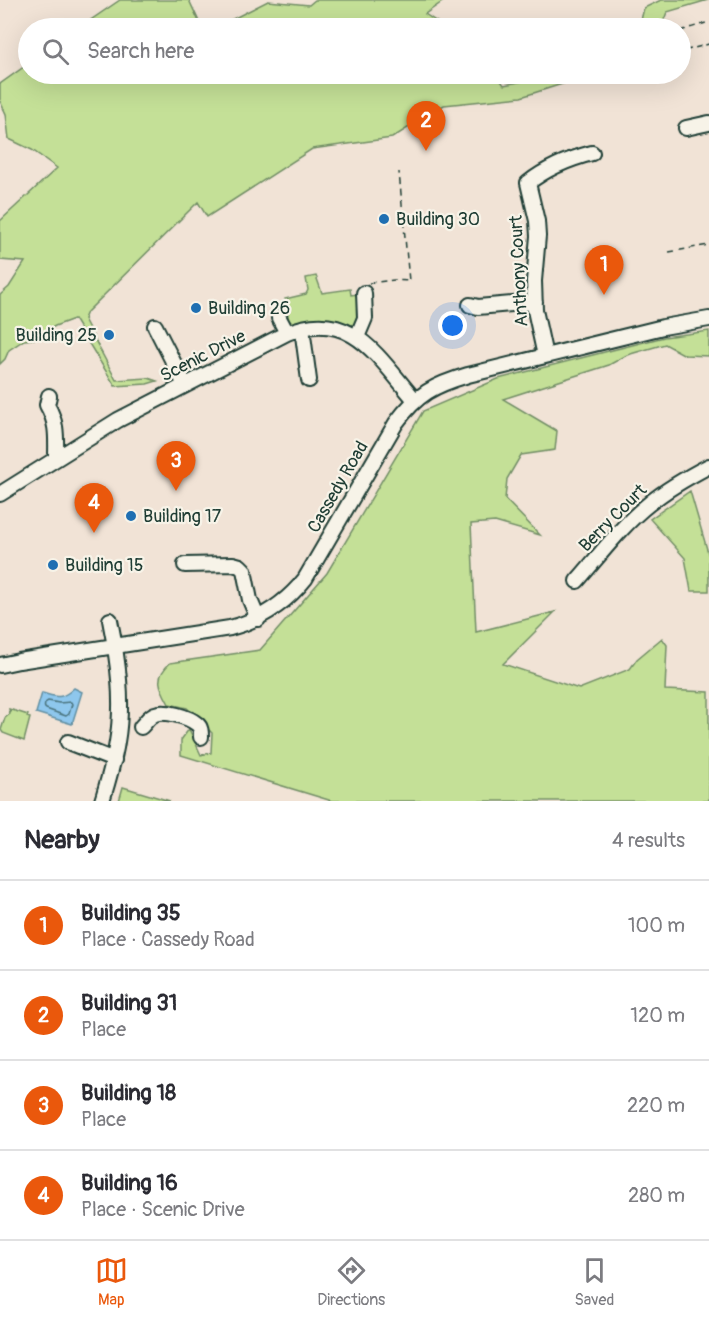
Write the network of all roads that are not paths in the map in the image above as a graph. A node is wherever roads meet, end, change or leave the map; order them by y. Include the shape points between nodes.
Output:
1 (709, 123) edge
2 (686, 128) dead end
3 (592, 153) dead end
4 (363, 288) road end
5 (535, 302) junction
6 (470, 305) dead end
7 (279, 318) dead end
8 (709, 319) edge
9 (155, 326) dead end
10 (302, 328) junction
11 (287, 333) junction
12 (357, 337) junction
13 (545, 356) junction
14 (309, 380) dead end
15 (185, 385) junction
16 (49, 396) dead end
17 (415, 400) junction
18 (56, 459) junction
19 (709, 466) edge
20 (0, 494) edge
21 (185, 565) dead end
22 (577, 581) dead end
23 (258, 619) junction
24 (110, 620) dead end
25 (116, 646) junction
26 (0, 665) edge
27 (119, 727) junction
28 (201, 737) dead end
29 (68, 742) dead end
30 (114, 760) junction
31 (102, 801) edge

1 - 2 street
3 - 5 street, Anthony Court via 542,172 528,183 538,236
4 - 12 street via 365,318
5 - 6 street
5 - 13 street, Anthony Court
7 - 11 street
8 - 13 street, Cassedy Road
9 - 15 street
10 - 11 street, Scenic Drive
10 - 12 street, Scenic Drive via 333,327
10 - 14 street
11 - 15 street, Scenic Drive via 201,384
12 - 17 street, Scenic Drive
13 - 17 street, Cassedy Road via 449,381
15 - 18 street, Scenic Drive
16 - 18 street via 47,405 56,428
17 - 23 street, Cassedy Road via 396,423 305,579 285,601
18 - 20 street, Scenic Drive
19 - 22 street, Berry Court via 649,504
21 - 23 street via 240,566
23 - 25 street, Cassedy Road via 230,628
24 - 25 street
25 - 26 street, Cassedy Road
25 - 27 street
27 - 28 street via 148,727 154,714 168,713 196,724
27 - 30 street
29 - 30 street
30 - 31 street

